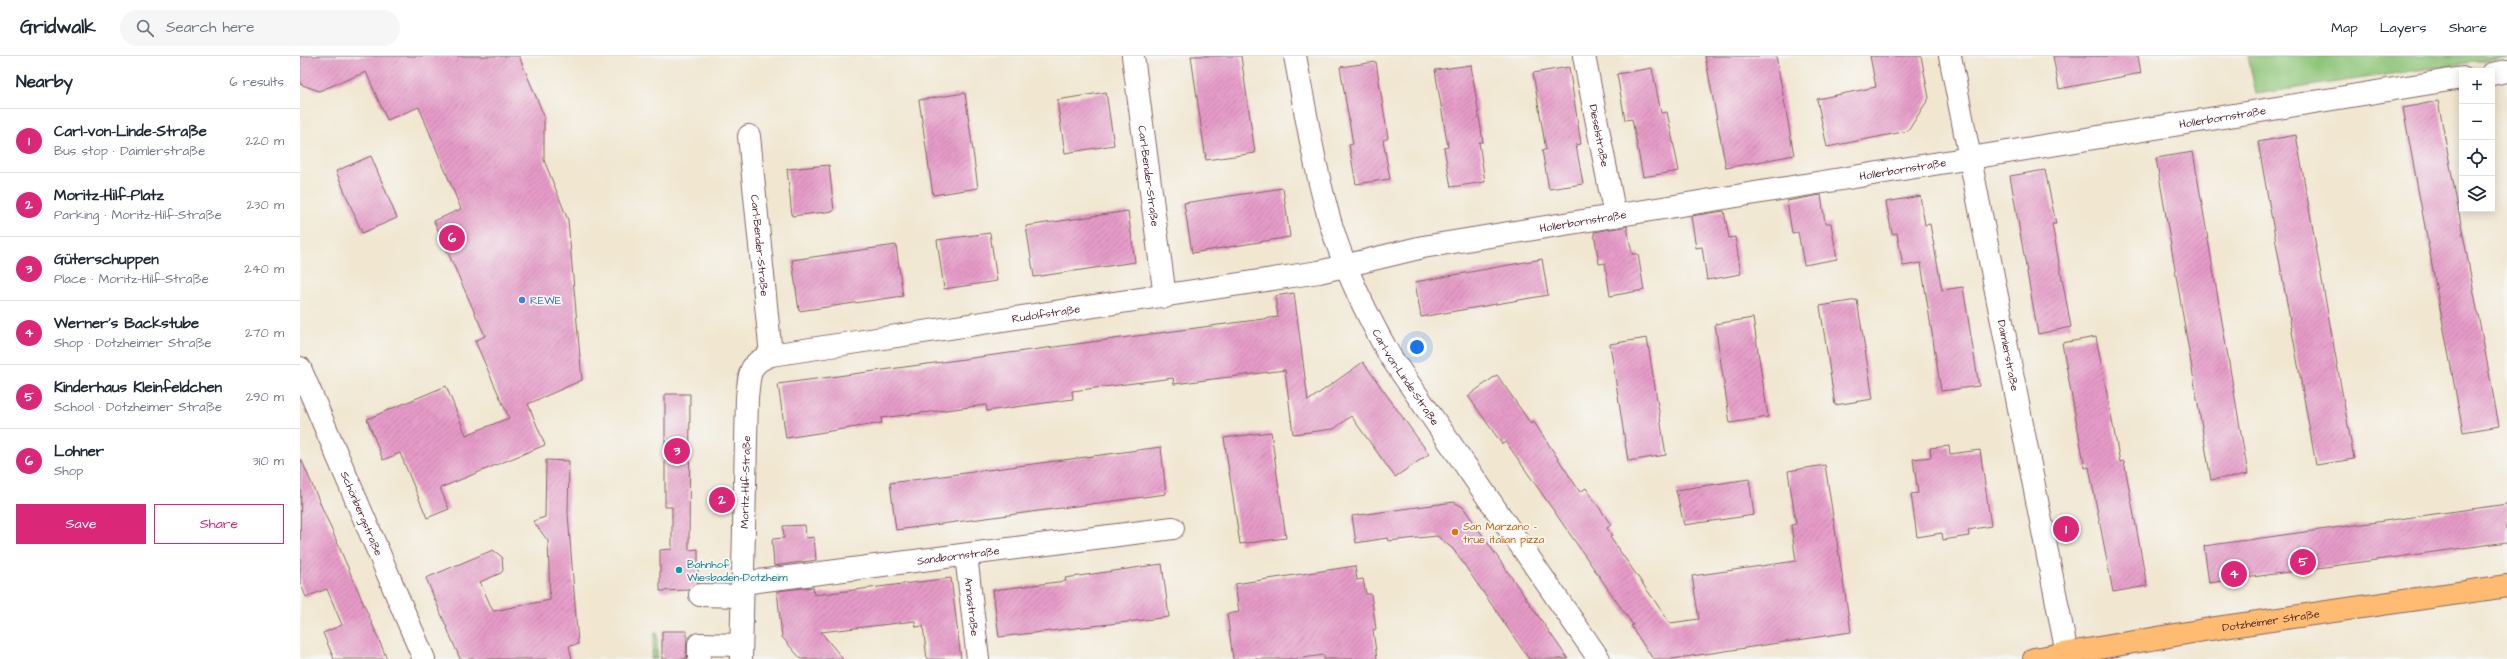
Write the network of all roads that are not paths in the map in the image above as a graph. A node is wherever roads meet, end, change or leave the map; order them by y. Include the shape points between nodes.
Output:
1 (1133, 56) edge
2 (1295, 56) edge
3 (1584, 56) edge
4 (1950, 56) edge
5 (2507, 71) edge
6 (2495, 73) edge
7 (2459, 78) edge
8 (749, 136) dead end
9 (1970, 158) junction
10 (1615, 216) junction
11 (1346, 267) junction
12 (1165, 297) junction
13 (771, 355) junction
14 (300, 368) edge
15 (751, 368) joint
16 (1173, 528) dead end
17 (966, 555) junction
18 (2507, 586) edge
19 (742, 589) junction
20 (700, 596) dead end
21 (741, 652) edge
22 (1590, 654) edge
23 (2067, 654) junction
24 (424, 659) edge
25 (699, 659) edge
26 (978, 659) edge
27 (2034, 659) edge

1 - 12 street, Carl-Bender-Straße
2 - 11 street, Carl-von-Linde-Straße via 1322,191
3 - 10 street, Dieselstraße
4 - 9 street, Daimlerstraße
5 - 6 street
7 - 9 street, Hollerbornstraße
8 - 13 street, Carl-Bender-Straße
9 - 10 street, Hollerbornstraße
9 - 23 street, Daimlerstraße
10 - 11 street, Hollerbornstraße via 1423,247
11 - 12 street, Rudolfstraße
11 - 22 street, Carl-von-Linde-Straße via 1390,356
12 - 13 street, Rudolfstraße
13 - 15 street, Rudolfstraße via 760,359
14 - 24 street, Schönbergstraße
15 - 19 street, Moritz-Hilf-Straße via 747,397
16 - 17 street, Sandbornstraße
17 - 19 street, Sandbornstraße
17 - 26 street, Annastraße
18 - 23 main road, Dotzheimer Straße via 2210,629
19 - 20 street
19 - 21 street, Moritz-Hilf-Straße
21 - 25 street, Moritz-Hilf-Straße via 699,644
23 - 27 main road, Dotzheimer Straße

